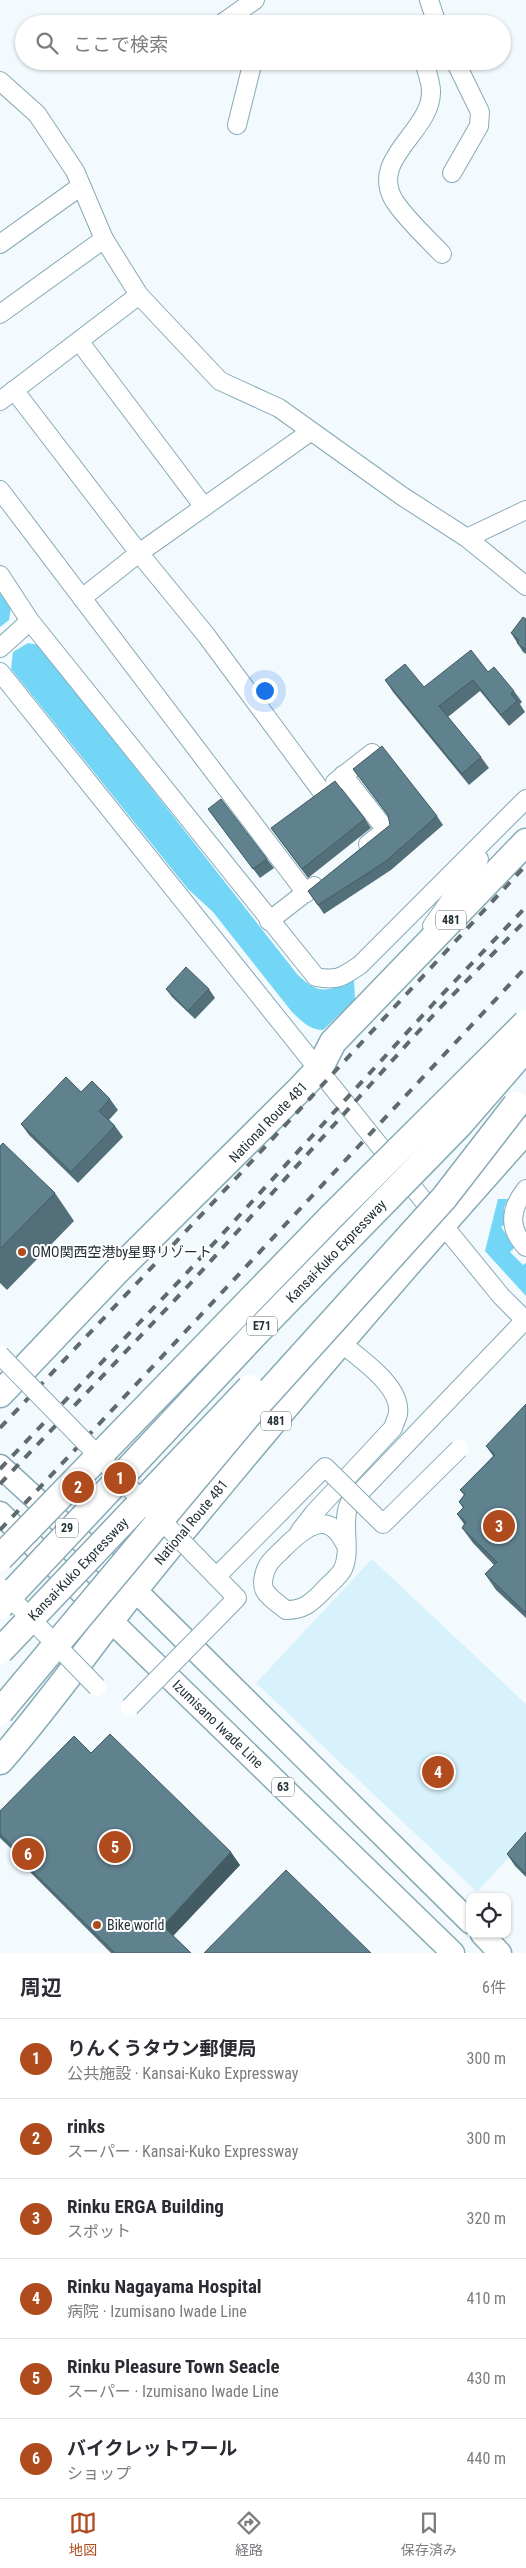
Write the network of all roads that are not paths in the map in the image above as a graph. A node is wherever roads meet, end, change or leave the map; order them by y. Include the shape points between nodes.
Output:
1 (255, 0) edge
2 (234, 15) edge
3 (250, 70) edge
4 (426, 70) edge
5 (459, 70) edge
6 (0, 81) edge
7 (237, 125) dead end
8 (452, 174) dead end
9 (81, 186) junction
10 (104, 238) junction
11 (0, 244) edge
12 (442, 254) dead end
13 (139, 295) junction
14 (0, 314) edge
15 (79, 341) junction
16 (14, 390) junction
17 (0, 401) edge
18 (310, 432) junction
19 (0, 490) edge
20 (204, 507) junction
21 (526, 510) edge
22 (467, 538) junction
23 (139, 553) junction
24 (0, 575) edge
25 (526, 586) edge
26 (82, 598) junction
27 (30, 621) junction
28 (0, 648) edge
29 (0, 672) edge
30 (372, 753) edge
31 (343, 775) junction
32 (322, 792) junction
33 (526, 799) edge
34 (307, 803) edge
35 (277, 824) edge
36 (496, 831) junction
37 (262, 835) junction
38 (526, 842) edge
39 (357, 853) edge
40 (328, 876) edge
41 (306, 893) junction
42 (269, 921) junction
43 (409, 963) junction
44 (526, 1023) edge
45 (526, 1048) edge
46 (319, 1069) junction
47 (521, 1099) edge
48 (526, 1130) edge
49 (526, 1189) edge
50 (443, 1225) junction
51 (526, 1247) edge
52 (526, 1320) edge
53 (341, 1343) junction
54 (0, 1355) edge
55 (0, 1394) edge
56 (459, 1449) dead end
57 (0, 1466) edge
58 (0, 1513) edge
59 (298, 1533) junction
60 (345, 1544) junction
61 (0, 1558) edge
62 (217, 1576) junction
63 (0, 1586) edge
64 (135, 1590) junction
65 (0, 1606) edge
66 (113, 1620) junction
67 (0, 1651) edge
68 (97, 1687) dead end
69 (130, 1707) dead end
70 (0, 1712) edge
71 (0, 1761) edge
72 (466, 1918) edge
73 (486, 1938) edge
74 (453, 1953) edge
75 (500, 1953) edge

1 - 2 street
3 - 7 street
4 - 12 street via 432,92 424,116 398,152 390,170 389,186 395,202
5 - 8 street via 480,112 479,126
6 - 9 street via 37,114 75,171
9 - 10 street
9 - 11 street
10 - 13 street
10 - 14 street
13 - 15 street
13 - 18 street via 220,381 278,408
15 - 16 street
15 - 20 street
16 - 17 street
16 - 23 street
18 - 20 street
18 - 22 street
19 - 26 street
20 - 23 street
21 - 22 street
22 - 25 street
23 - 26 street
23 - 32 street via 206,635
24 - 27 street
26 - 37 street
27 - 28 street
27 - 42 street
29 - 46 street
30 - 31 street
31 - 32 street
31 - 39 street via 386,830
32 - 34 street
33 - 36 street
35 - 37 street
36 - 42 street via 360,965 344,976 332,980 316,977
36 - 43 street
37 - 41 street
38 - 43 highway, National Route 481 / 481
40 - 41 street
41 - 42 street
43 - 46 highway, National Route 481 / 481 via 333,1042
44 - 61 highway, bridge via 256,1293
45 - 65 highway, Kansai-Kuko Expressway / E71, bridge via 459,1126 255,1334
46 - 50 street
46 - 55 highway, National Route 481 / 481 via 115,1273
47 - 67 highway, Kansai-Kuko Expressway / E71, bridge
47 - 70 highway, bridge via 444,1198 249,1414
48 - 50 highway, National Route 481 / 481
49 - 51 street via 516,1203 513,1221
50 - 52 street via 501,1296
50 - 53 highway, National Route 481 / 481
52 - 60 street via 350,1504 346,1513
53 - 59 street via 390,1386 397,1399 398,1414 393,1428
53 - 64 highway, National Route 481 / 481
54 - 62 street, bridge
56 - 62 street, bridge via 383,1524 325,1467
57 - 64 main road, 29
58 - 66 main road, Izumisano Iwade Line
59 - 60 street via 312,1524 323,1525 335,1530
59 - 60 street via 268,1565 263,1578 265,1591 286,1610 298,1610 309,1605 342,1570
62 - 69 street, bridge via 237,1598
63 - 68 street, bridge
64 - 66 highway, National Route 481 / 481
64 - 72 main road
66 - 71 highway, 481
66 - 74 main road, Izumisano Iwade Line / 63
73 - 75 main road

